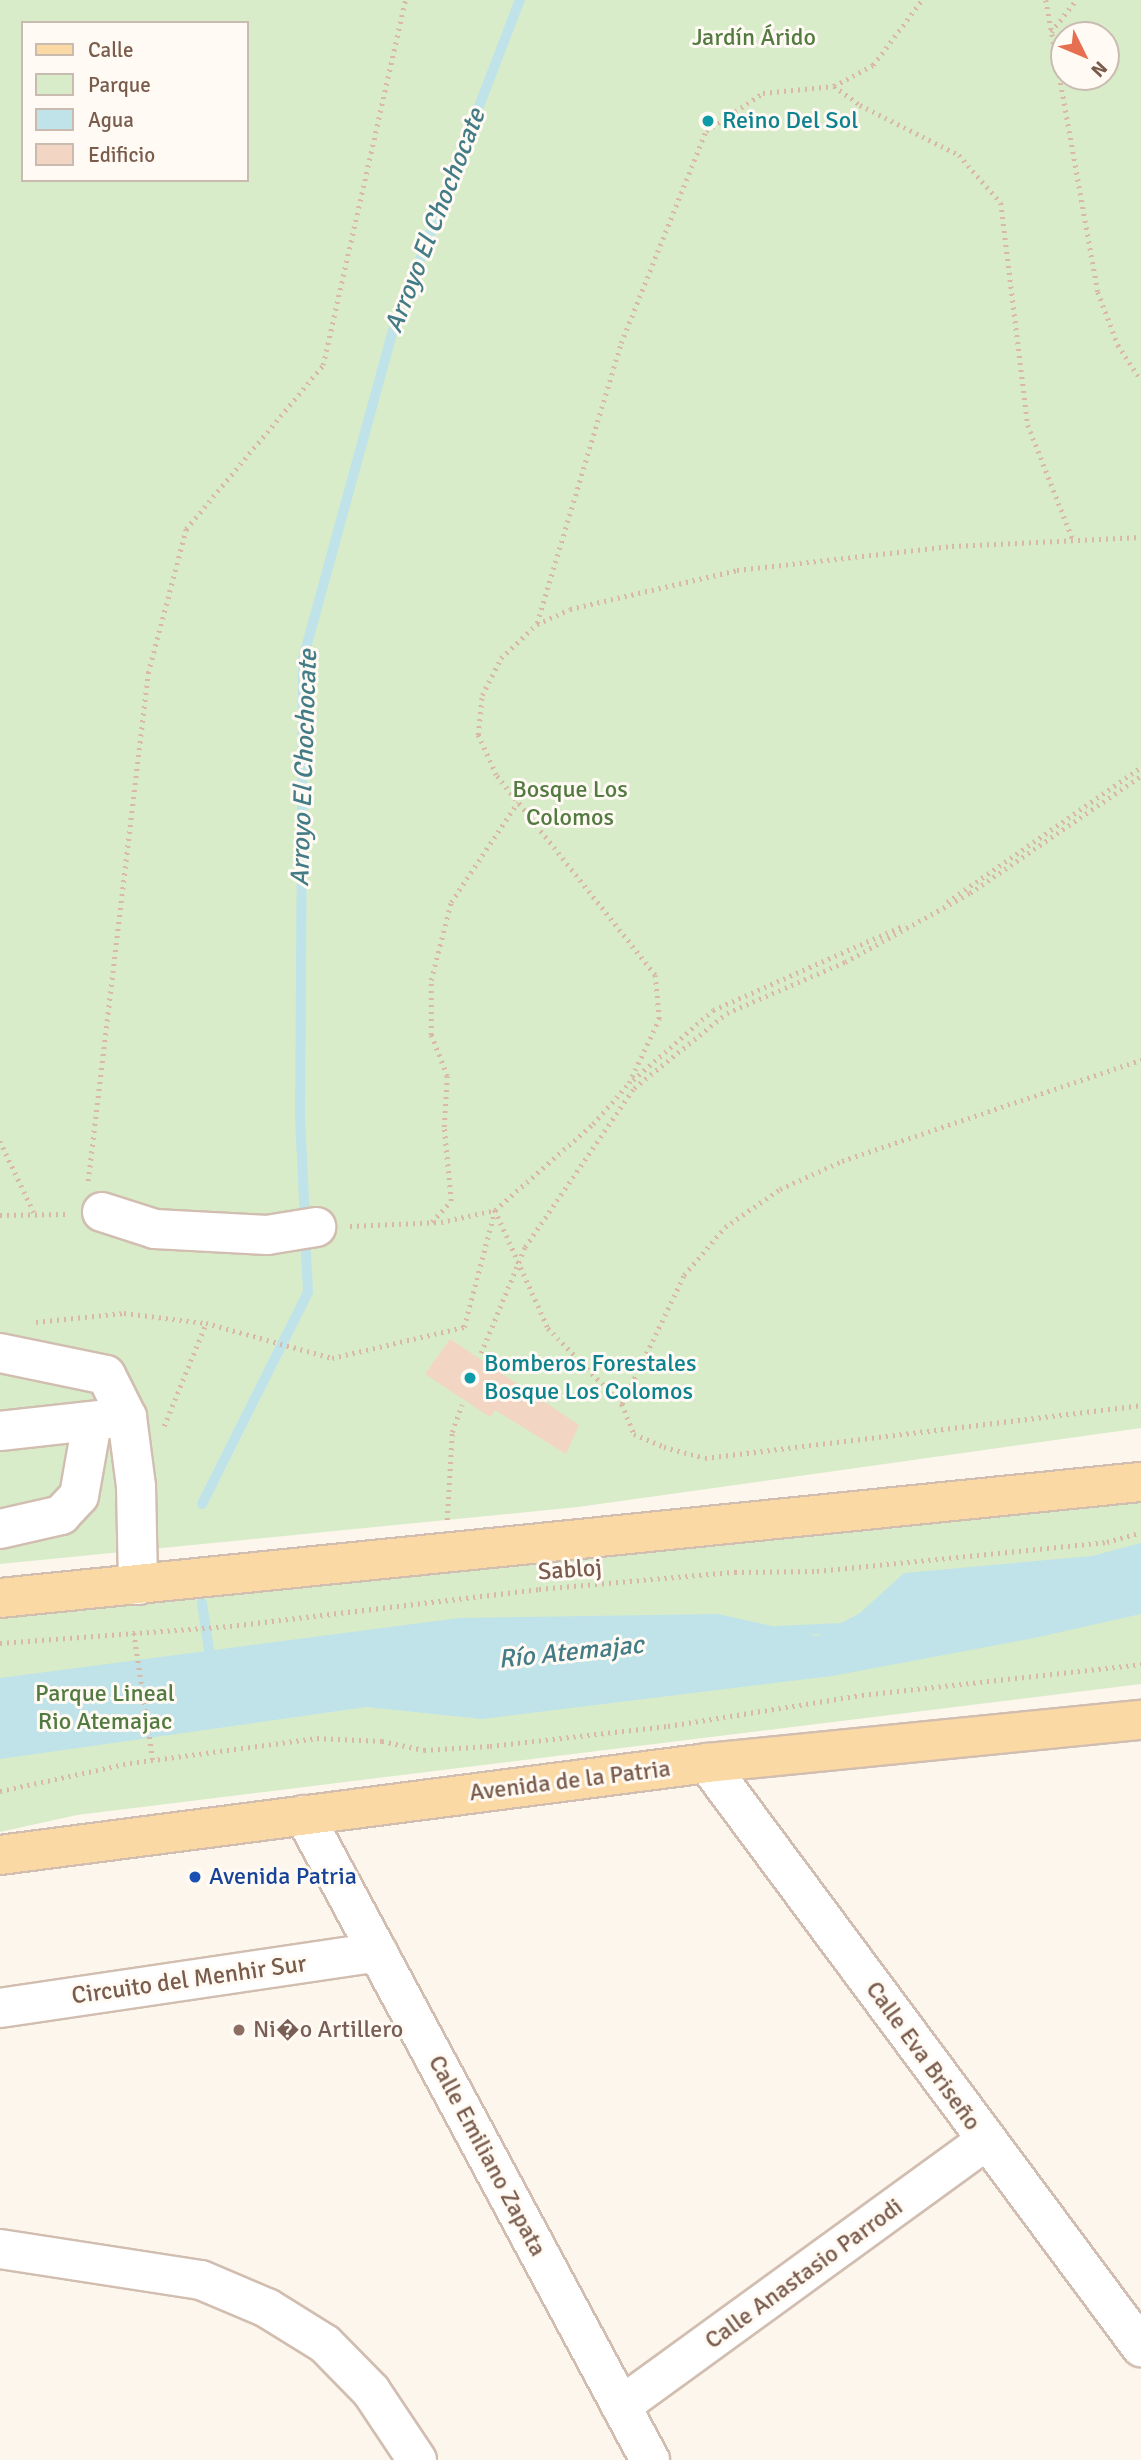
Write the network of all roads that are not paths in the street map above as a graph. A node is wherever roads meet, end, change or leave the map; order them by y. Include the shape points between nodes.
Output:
1 (93, 1212) road end
2 (316, 1227) road end
3 (0, 1353) edge
4 (110, 1419) junction
5 (0, 1431) edge
6 (1141, 1482) edge
7 (0, 1528) edge
8 (138, 1585) junction
9 (0, 1598) edge
10 (1141, 1720) edge
11 (707, 1763) junction
12 (304, 1815) junction
13 (0, 1855) edge
14 (377, 1952) junction
15 (0, 2008) edge
16 (986, 2141) junction
17 (0, 2249) edge
18 (1141, 2347) edge
19 (621, 2406) junction
20 (417, 2460) edge
21 (650, 2460) edge

1 - 2 street via 155,1230 268,1235
3 - 4 street via 106,1375
4 - 5 street
4 - 7 street via 79,1496 61,1515
4 - 8 street via 136,1486
6 - 8 main road
8 - 9 main road
10 - 11 main road, Avenida de la Patria
11 - 12 main road, Avenida de la Patria
11 - 16 street, Calle Eva Briseño
12 - 13 main road, Avenida de la Patria
12 - 14 street, Calle Emiliano Zapata
14 - 15 street, Circuito del Menhir Sur
14 - 19 street, Calle Emiliano Zapata
16 - 18 street, Calle Eva Briseño
16 - 19 street, Calle Anastasio Parrodi
17 - 20 street via 201,2280 267,2308 325,2344 371,2391
19 - 21 street, Calle Emiliano Zapata

